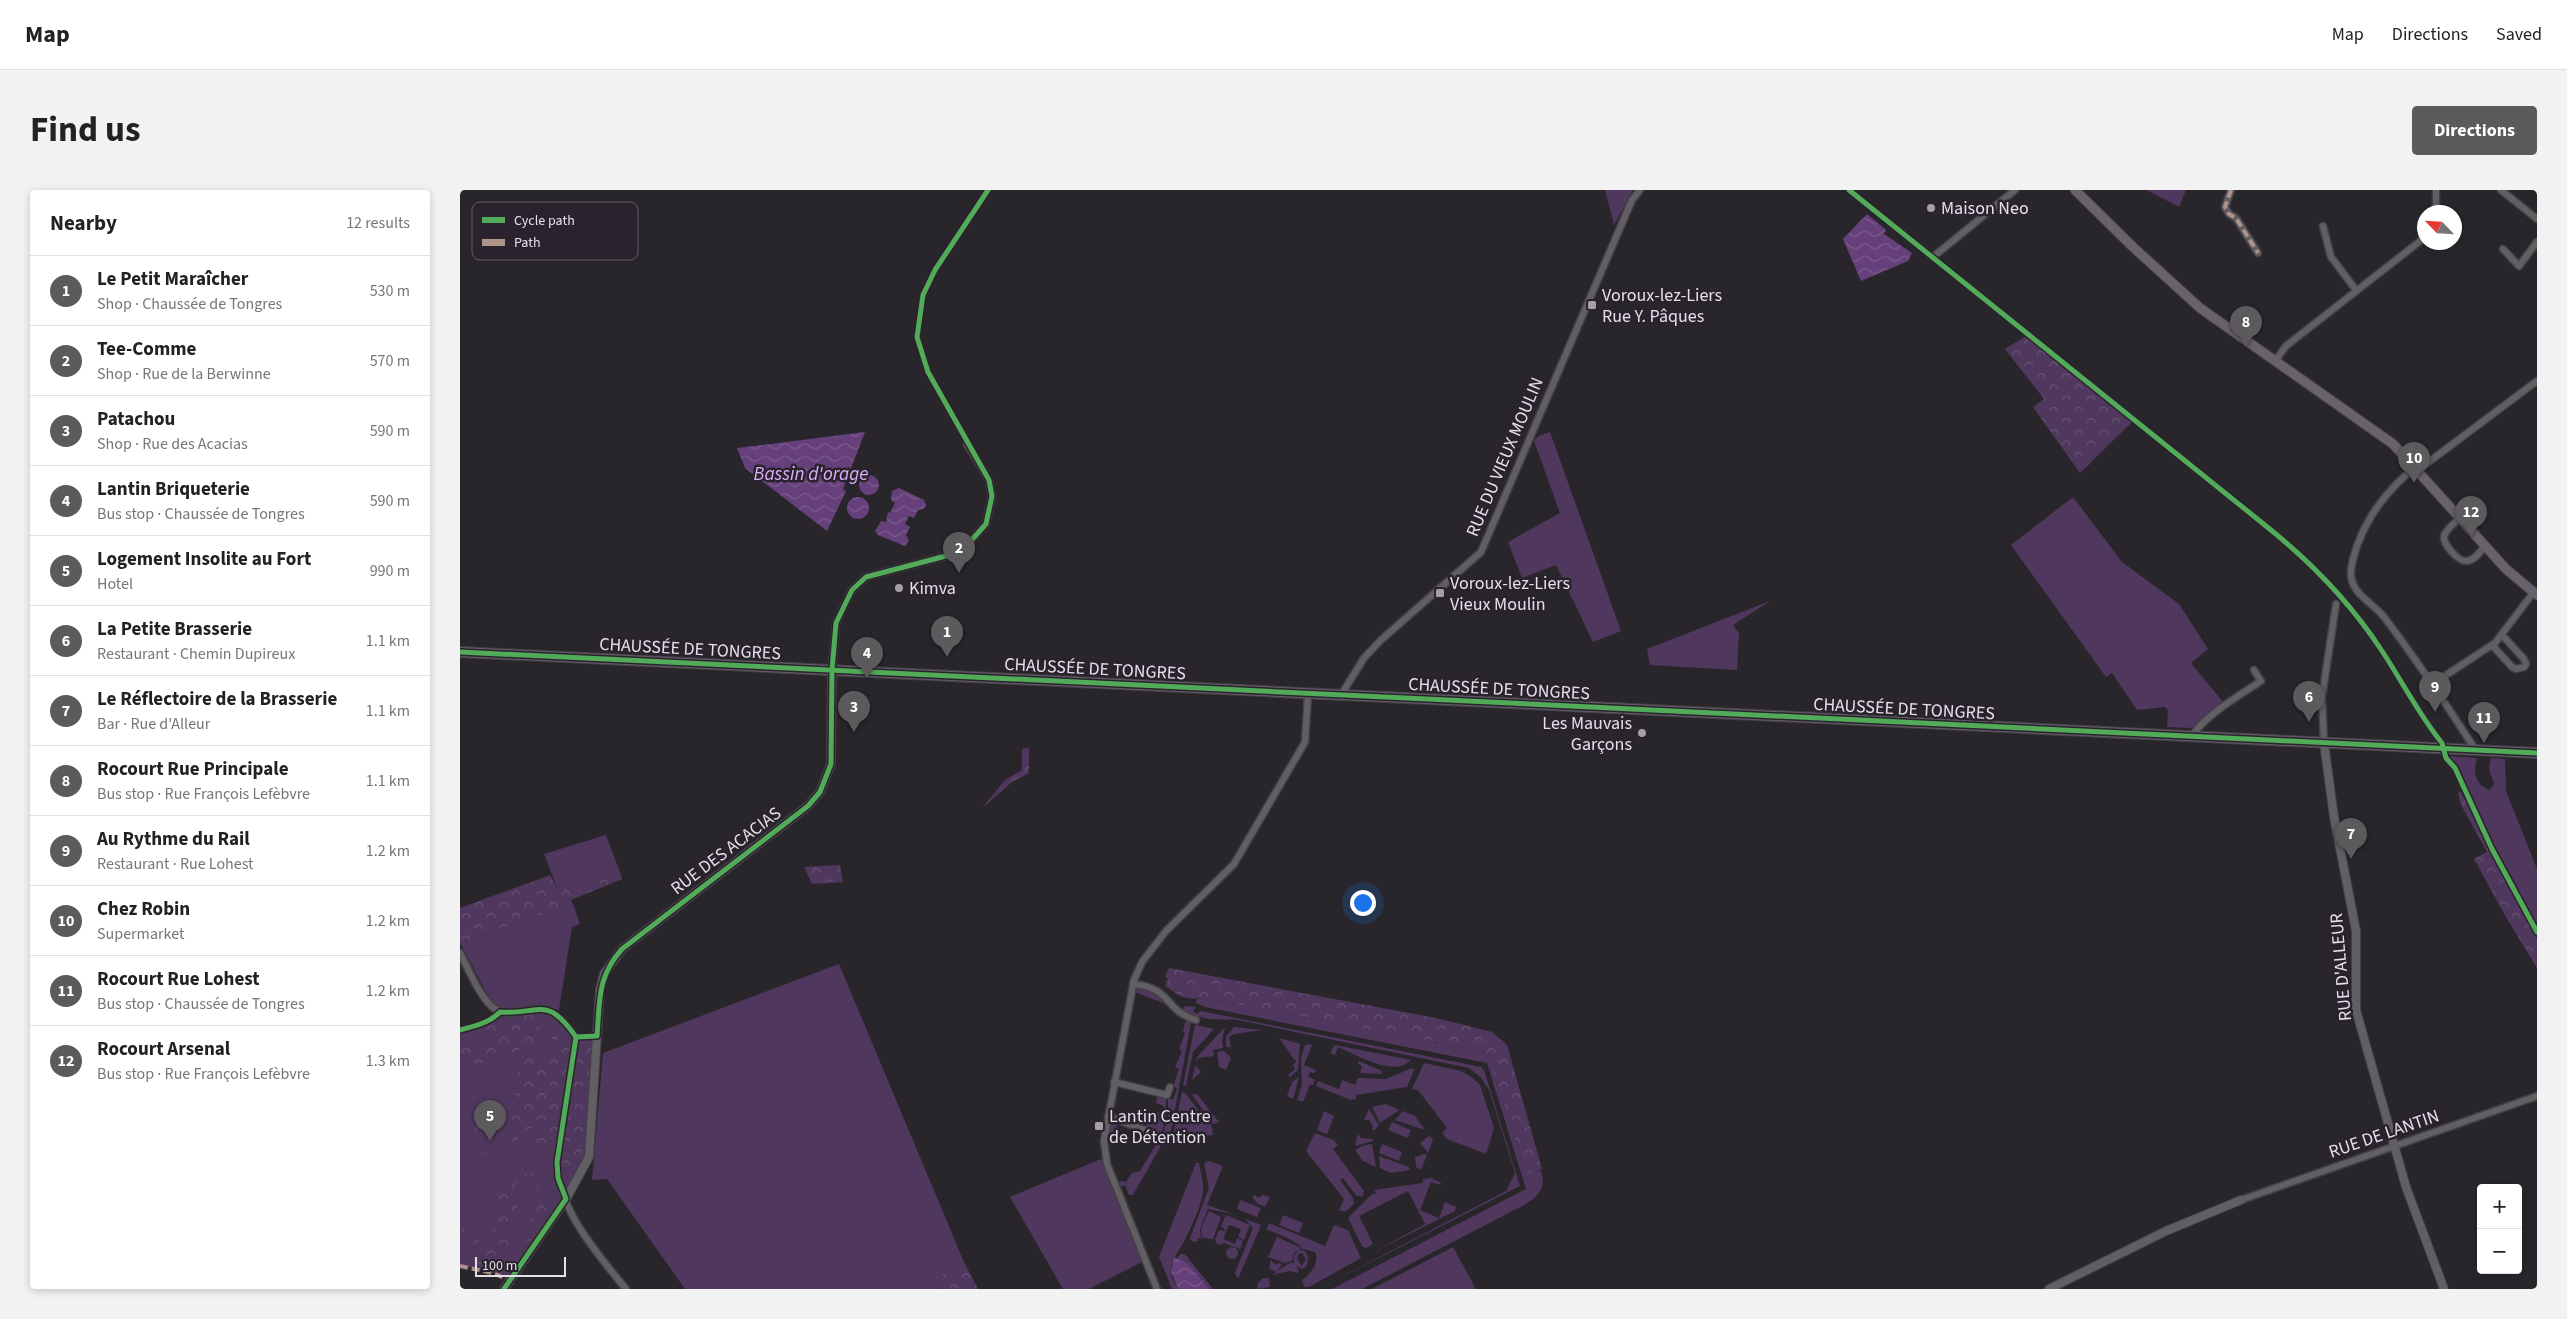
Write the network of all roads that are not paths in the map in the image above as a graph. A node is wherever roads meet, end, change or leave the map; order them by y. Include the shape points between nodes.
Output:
1 (1640, 190) edge
2 (2015, 190) edge
3 (2075, 190) edge
4 (2231, 190) edge
5 (2436, 190) edge
6 (2501, 190) edge
7 (2436, 205) edge
8 (2537, 219) edge
9 (2323, 226) dead end
10 (2537, 242) edge
11 (2417, 243) edge
12 (2503, 249) dead end
13 (2258, 253) dead end
14 (1933, 257) dead end
15 (2356, 290) junction
16 (2275, 360) junction
17 (2537, 381) edge
18 (967, 444) dead end
19 (2416, 469) junction
20 (2460, 518) junction
21 (2485, 546) junction
22 (2535, 594) edge
23 (2336, 604) dead end
24 (2502, 635) junction
25 (2492, 645) junction
26 (460, 652) edge
27 (832, 670) junction
28 (2254, 670) dead end
29 (2434, 683) junction
30 (1308, 694) junction
31 (1341, 695) junction
32 (2190, 737) junction
33 (2324, 743) junction
34 (2475, 749) junction
35 (2537, 753) edge
36 (460, 953) edge
37 (1133, 984) junction
38 (1196, 1020) dead end
39 (1114, 1082) junction
40 (1170, 1087) dead end
41 (2537, 1096) edge
42 (1108, 1116) junction
43 (1171, 1140) dead end
44 (2395, 1146) junction
45 (566, 1199) junction
46 (2241, 1200) joint
47 (504, 1289) edge
48 (626, 1289) edge
49 (1157, 1289) edge
50 (2049, 1289) edge
51 (2444, 1289) edge

1 - 31 street, RUE DU VIEUX MOULIN via 1481,552 1375,646
2 - 14 street
3 - 16 main road via 2200,308
4 - 13 street via 2225,207 2236,218
5 - 7 street
6 - 8 street
9 - 15 street via 2331,257
10 - 12 street via 2519,266
11 - 15 street
15 - 16 street via 2286,346
16 - 19 main road via 2380,433
17 - 19 street
18 - 27 street via 990,480 989,515 982,531 961,552 866,577 852,590 838,617
19 - 20 main road
19 - 29 street via 2386,494 2370,516 2351,567 2351,578 2355,589 2382,614
20 - 21 main road
20 - 21 street via 2446,532 2445,544 2465,562
21 - 22 main road
22 - 24 street
23 - 33 street via 2322,697
24 - 25 street
24 - 25 street via 2524,659 2524,667 2512,667
25 - 29 street
26 - 27 main road, CHAUSSÉE DE TONGRES
27 - 30 main road, CHAUSSÉE DE TONGRES
27 - 45 street, RUE DES ACACIAS via 831,764 820,792 808,806 622,949 604,974 600,990 589,1157
28 - 32 street via 2261,682 2229,702
29 - 34 street
30 - 31 main road, CHAUSSÉE DE TONGRES
30 - 37 street via 1305,742 1234,864 1150,948
31 - 32 main road, CHAUSSÉE DE TONGRES
32 - 33 main road, CHAUSSÉE DE TONGRES
33 - 34 main road, CHAUSSÉE DE TONGRES
33 - 44 street, RUE D'ALLEUR via 2334,817 2356,931 2356,1010
34 - 35 main road, CHAUSSÉE DE TONGRES
36 - 45 street via 484,997 495,1010 548,1010 576,1037 557,1162 558,1178
37 - 38 street via 1150,986 1164,994 1182,1016
37 - 39 street
39 - 40 street via 1167,1095
39 - 42 street
41 - 44 street, RUE DE LANTIN
42 - 43 street
42 - 49 street via 1104,1141 1107,1164
44 - 46 street, RUE DE LANTIN
44 - 51 street, RUE D'ALLEUR via 2406,1187
45 - 47 street, RUE DES ACACIAS
45 - 48 street via 586,1238
46 - 50 street via 2166,1231

